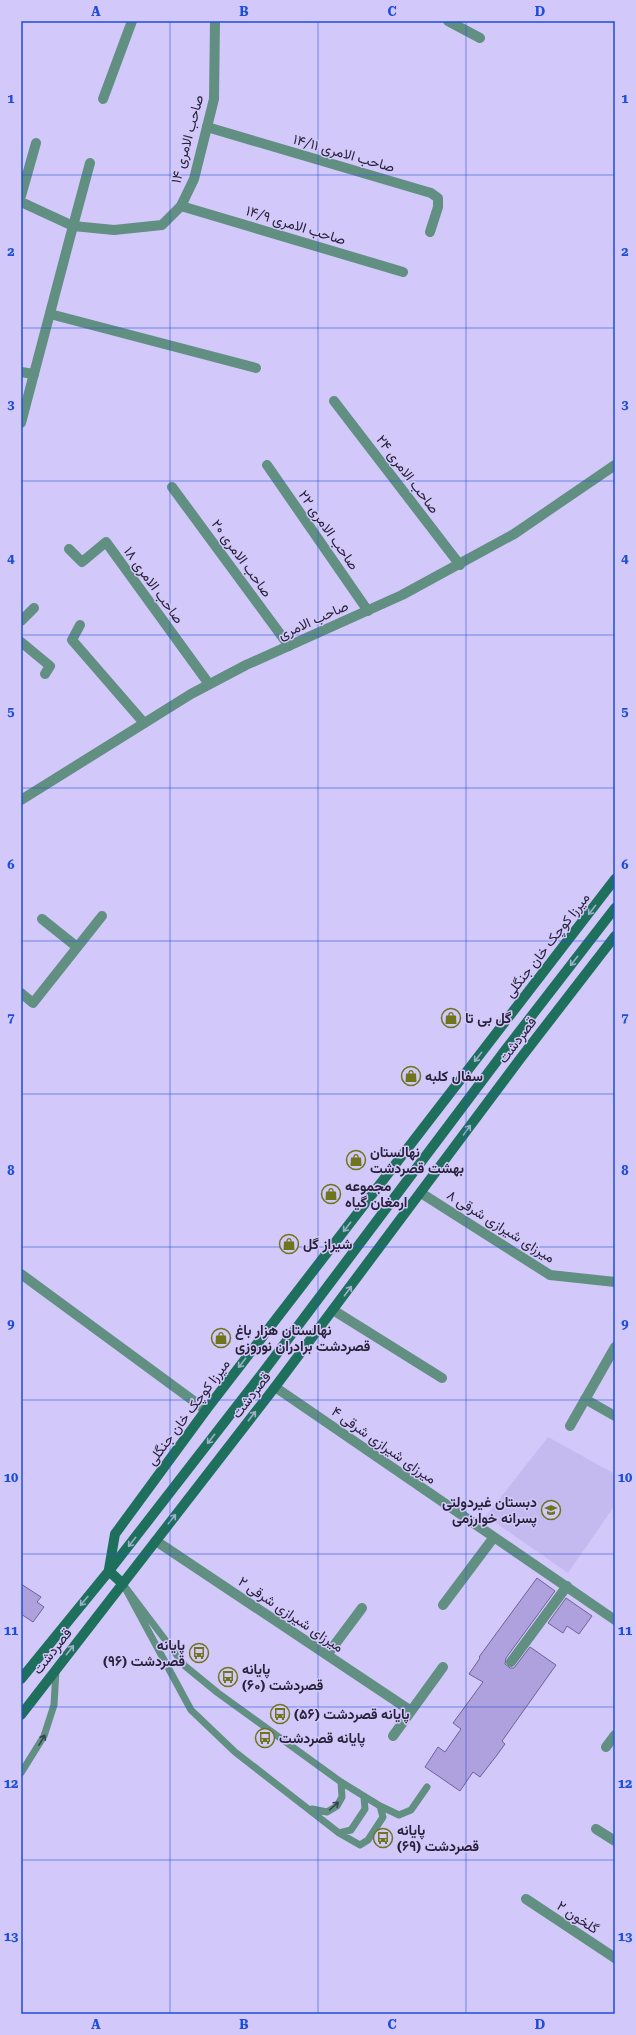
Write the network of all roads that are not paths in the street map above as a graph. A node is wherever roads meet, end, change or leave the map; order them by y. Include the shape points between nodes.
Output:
1 (132, 21) edge
2 (215, 21) edge
3 (448, 21) edge
4 (480, 38) dead end
5 (103, 99) dead end
6 (207, 127) junction
7 (36, 143) dead end
8 (90, 163) dead end
9 (21, 196) edge
10 (21, 202) edge
11 (181, 206) junction
12 (73, 226) junction
13 (430, 232) dead end
14 (403, 272) dead end
15 (50, 314) junction
16 (256, 368) dead end
17 (21, 372) edge
18 (34, 374) junction
19 (334, 401) dead end
20 (21, 423) edge
21 (266, 465) dead end
22 (615, 465) edge
23 (172, 487) dead end
24 (68, 549) dead end
25 (460, 565) junction
26 (34, 608) dead end
27 (368, 611) junction
28 (21, 621) edge
29 (80, 625) dead end
30 (21, 642) edge
31 (289, 646) junction
32 (45, 674) dead end
33 (209, 684) junction
34 (144, 723) junction
35 (21, 800) edge
36 (615, 879) edge
37 (615, 908) edge
38 (102, 916) dead end
39 (42, 919) dead end
40 (615, 936) edge
41 (77, 947) junction
42 (21, 993) edge
43 (492, 1038) junction
44 (506, 1049) junction
45 (421, 1193) junction
46 (21, 1274) edge
47 (615, 1282) edge
48 (320, 1299) junction
49 (333, 1310) junction
50 (615, 1347) edge
51 (261, 1376) junction
52 (442, 1378) dead end
53 (275, 1387) junction
54 (585, 1399) junction
55 (206, 1410) junction
56 (615, 1416) edge
57 (570, 1426) dead end
58 (142, 1529) junction
59 (494, 1537) junction
60 (156, 1540) junction
61 (109, 1571) junction
62 (123, 1584) junction
63 (567, 1586) junction
64 (443, 1605) dead end
65 (362, 1608) dead end
66 (615, 1620) edge
67 (327, 1655) junction
68 (511, 1662) dead end
69 (443, 1667) dead end
70 (56, 1669) junction
71 (21, 1678) edge
72 (412, 1712) junction
73 (21, 1715) edge
74 (615, 1735) edge
75 (393, 1736) dead end
76 (606, 1747) dead end
77 (21, 1773) edge
78 (341, 1782) junction
79 (426, 1787) dead end
80 (364, 1797) junction
81 (380, 1806) junction
82 (309, 1808) junction
83 (596, 1829) dead end
84 (339, 1833) junction
85 (615, 1841) edge
86 (526, 1899) dead end
87 (615, 1958) edge

1 - 5 street
2 - 6 street, ۱۴ صاحب الامری via 214,99
3 - 4 street
6 - 11 street, ۱۴ صاحب الامری via 194,179
6 - 13 street, ۱۴/۱۱ صاحب الامری via 431,193 438,198 438,207
7 - 9 street
8 - 12 street
10 - 12 street, ۱۴ صاحب الامری
11 - 12 street, ۱۴ صاحب الامری via 162,225 114,230
11 - 14 street, ۱۴/۹ صاحب الامری
12 - 15 street
15 - 16 street
15 - 18 street
17 - 18 street
18 - 20 street
19 - 25 street, ۲۴ صاحب الامری
21 - 27 street, ۲۲ صاحب الامری
22 - 25 street, صاحب الامری via 514,534
23 - 31 street, ۲۰ صاحب الامری
24 - 33 street, ۱۸ صاحب الامری via 82,562 106,542
25 - 27 street, صاحب الامری
26 - 28 street
27 - 31 street, صاحب الامری
29 - 34 street via 72,640
30 - 32 street via 50,666
31 - 33 street, صاحب الامری
33 - 34 street, صاحب الامری
34 - 35 street, صاحب الامری
36 -> 43 main road, میرزا کوچک خان جنگلی
37 -> 44 main road, قصردشت
38 - 41 street
39 - 41 street
45 -> 40 main road, قصردشت
41 - 42 street via 33,1003
43 - 44 main road
43 -> 55 main road, میرزا کوچک خان جنگلی
44 - 48 main road, قصردشت
45 - 47 street, ۸ میرزای شیرازی شرقی via 550,1275
49 -> 45 main road, قصردشت
46 - 55 street
48 - 49 main road
48 - 51 main road, قصردشت
49 - 52 street
49 - 53 main road, قصردشت
50 - 54 street
51 - 53 main road
51 -> 58 main road, قصردشت
53 - 59 street, ۴ میرزای شیرازی شرقی
60 -> 53 main road, قصردشت
54 - 56 street
54 - 57 street
55 - 61 main road, میرزا کوچک خان جنگلی via 115,1534
58 - 60 main road
58 -> 61 main road, قصردشت
59 - 63 street, ۴ میرزای شیرازی شرقی
59 - 64 street
60 - 62 main road, قصردشت
60 - 67 street, ۲ میرزای شیرازی شرقی
61 - 62 main road
61 -> 71 main road, قصردشت
70 -> 62 main road, قصردشت
62 - 78 lane via 185,1666
62 - 82 lane via 191,1710 235,1752
63 - 66 street, ۴ میرزای شیرازی شرقی
63 - 68 street
65 - 67 street
67 - 72 street, ۲ میرزای شیرازی شرقی
69 - 72 street
70 - 73 main road, قصردشت
77 -> 70 lane via 44,1736 54,1706
72 - 75 street
74 - 76 street
78 - 80 lane
82 -> 78 lane via 326,1812 337,1806 342,1797
79 - 81 lane via 411,1810 399,1815
80 - 81 lane
80 - 84 lane via 365,1809 358,1820 351,1830
81 - 84 lane via 383,1817 368,1840 360,1845
82 - 84 lane
83 - 85 street
86 - 87 street, ۲ گلخون

